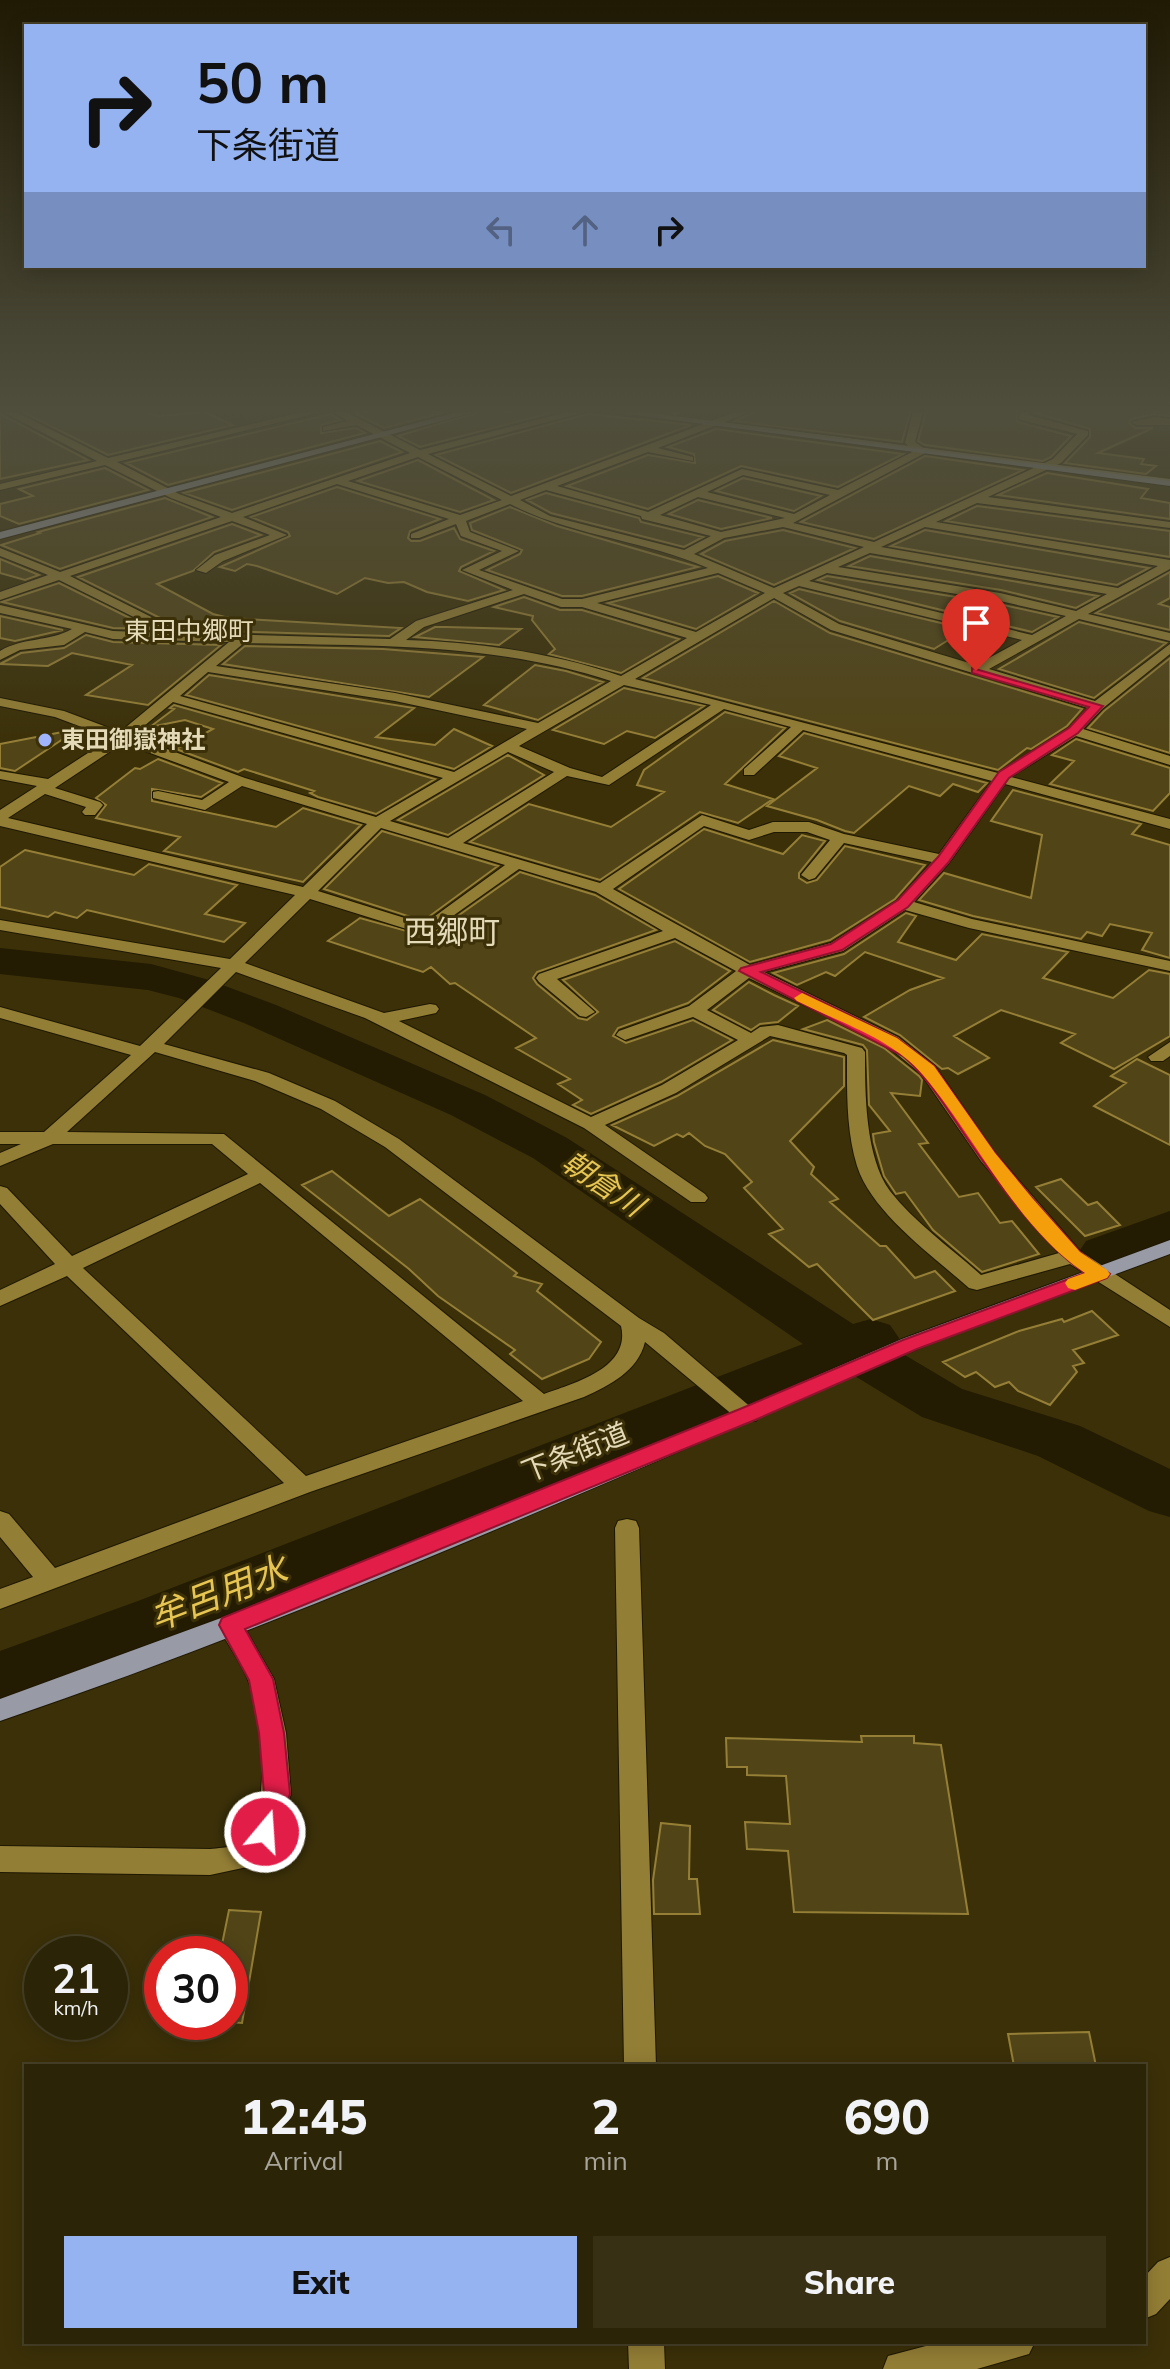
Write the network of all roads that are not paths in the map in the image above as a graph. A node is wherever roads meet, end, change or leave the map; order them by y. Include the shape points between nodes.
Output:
1 (24, 523) edge
2 (48, 523) edge
3 (209, 523) edge
4 (246, 523) edge
5 (451, 523) edge
6 (461, 523) edge
7 (560, 523) edge
8 (669, 523) edge
9 (777, 523) edge
10 (796, 523) edge
11 (923, 523) joint
12 (0, 528) edge
13 (721, 535) junction
14 (0, 536) edge
15 (415, 536) dead end
16 (872, 548) junction
17 (0, 552) edge
18 (685, 554) junction
19 (1170, 564) edge
20 (719, 569) junction
21 (826, 569) junction
22 (202, 570) dead end
23 (58, 575) junction
24 (798, 582) junction
25 (525, 590) junction
26 (1120, 592) junction
27 (774, 593) junction
28 (0, 596) edge
29 (582, 603) junction
30 (0, 609) edge
31 (1077, 615) junction
32 (82, 629) junction
33 (180, 635) junction
34 (698, 637) junction
35 (1170, 637) edge
36 (242, 638) junction
37 (1033, 639) junction
38 (392, 644) junction
39 (1170, 648) edge
40 (0, 656) edge
41 (205, 668) junction
42 (976, 671) junction
43 (624, 681) junction
44 (170, 697) junction
45 (0, 702) edge
46 (721, 705) junction
47 (1097, 706) junction
48 (800, 726) junction
49 (540, 728) junction
50 (1074, 731) junction
51 (122, 737) junction
52 (508, 747) junction
53 (1170, 761) edge
54 (565, 771) junction
55 (749, 772) dead end
56 (0, 775) edge
57 (456, 777) junction
58 (240, 781) junction
59 (1000, 781) junction
60 (48, 786) junction
61 (158, 795) dead end
62 (90, 812) dead end
63 (0, 819) edge
64 (379, 821) junction
65 (1170, 824) edge
66 (840, 838) junction
67 (453, 842) junction
68 (943, 860) junction
69 (518, 863) junction
70 (809, 875) dead end
71 (602, 889) junction
72 (305, 892) junction
73 (903, 904) junction
74 (0, 925) edge
75 (678, 931) junction
76 (1170, 966) edge
77 (228, 970) junction
78 (747, 971) junction
79 (430, 1009) dead end
80 (695, 1010) junction
81 (0, 1012) edge
82 (586, 1012) dead end
83 (382, 1019) junction
84 (625, 1035) dead end
85 (753, 1040) junction
86 (152, 1046) junction
87 (591, 1124) junction
88 (0, 1138) edge
89 (48, 1139) junction
90 (0, 1160) edge
91 (261, 1175) junction
92 (0, 1192) edge
93 (698, 1198) dead end
94 (1170, 1247) edge
95 (1073, 1256) junction
96 (68, 1265) junction
97 (1101, 1274) junction
98 (0, 1299) edge
99 (1170, 1320) edge
100 (631, 1323) junction
101 (540, 1403) junction
102 (747, 1414) junction
103 (302, 1486) junction
104 (0, 1520) edge
105 (627, 1528) dead end
106 (51, 1581) junction
107 (0, 1599) edge
108 (230, 1625) junction
109 (0, 1710) edge
110 (0, 1859) edge
111 (640, 2064) edge
112 (1170, 2274) edge
113 (1146, 2300) edge
114 (646, 2344) edge
115 (1008, 2344) edge
116 (647, 2369) edge
117 (901, 2369) edge

1 - 12 main road
2 - 14 main road
3 - 23 street
4 - 22 street via 281,535 219,558
5 - 15 street
6 - 25 street via 465,534 513,551 468,570
7 - 18 street
8 - 13 street
9 - 13 street
10 - 16 street
11 - 16 street
11 - 19 street
13 - 18 street
16 - 21 street
16 - 26 street
17 - 23 street
18 - 20 street
19 - 26 street
20 - 27 street
20 - 29 street
21 - 24 street
21 - 31 street
23 - 28 street
23 - 33 street
24 - 27 street
24 - 37 street
25 - 29 street via 561,603
25 - 38 street via 420,624
26 - 31 street
27 - 34 street
27 - 42 street via 835,627
29 - 34 street
30 - 32 street
31 - 35 street
31 - 37 street
32 - 33 street via 113,635
32 - 40 street via 59,642 17,646
33 - 36 street
34 - 43 street
36 - 38 street
36 - 41 street
37 - 42 street
38 - 43 street via 470,648 582,667
39 - 47 street
41 - 44 street
41 - 49 street via 395,697
42 - 47 street
43 - 46 street
43 - 49 street
44 - 51 street
44 - 57 street
45 - 51 street via 59,714
46 - 48 street
46 - 54 street via 604,782
47 - 50 street
48 - 55 street
48 - 59 street
49 - 52 street
50 - 53 street
50 - 59 street
51 - 58 street
51 - 60 street
52 - 54 street
52 - 57 street
54 - 67 street
56 - 60 street
57 - 64 street
58 - 61 street via 205,805
58 - 64 street
59 - 65 street
59 - 68 street
60 - 62 street via 95,805
60 - 63 street
63 - 72 street
64 - 67 street
64 - 72 street
66 - 68 street
66 - 70 street
66 - 71 street via 796,826 749,835 702,820
67 - 69 street
68 - 73 street
69 - 71 street
69 - 72 street via 426,930
71 - 75 street
72 - 77 street
73 - 76 street
73 - 78 street via 837,947
74 - 77 street via 142,947
75 - 78 street
75 - 82 street via 545,978
77 - 83 street
77 - 86 street
78 - 80 street
78 - 95 street via 909,1053 928,1070 988,1157
79 - 83 street
80 - 84 street
80 - 85 street
81 - 86 street
83 - 87 street
85 - 87 street via 669,1089
85 - 95 street via 780,1028 856,1052 856,1101 873,1179 907,1221 977,1283
86 - 89 street
86 - 100 street via 262,1077 341,1112 392,1143
87 - 93 street
88 - 89 street
89 - 90 street
89 - 91 street via 217,1138
91 - 96 street
91 - 101 street
92 - 96 street
94 - 97 main road, 下条街道
95 - 97 street
96 - 98 street
96 - 103 street
97 - 99 street
97 - 102 main road, 下条街道 via 910,1344
100 - 101 street via 632,1351 609,1376
100 - 102 street
101 - 103 street
102 - 108 main road, 下条街道
103 - 106 street
104 - 106 street
105 - 111 street
106 - 107 street
108 - 109 main road, 下条街道
108 - 110 street via 261,1679 277,1794 265,1832 242,1857 210,1862
112 - 113 street
114 - 116 street
115 - 117 street

